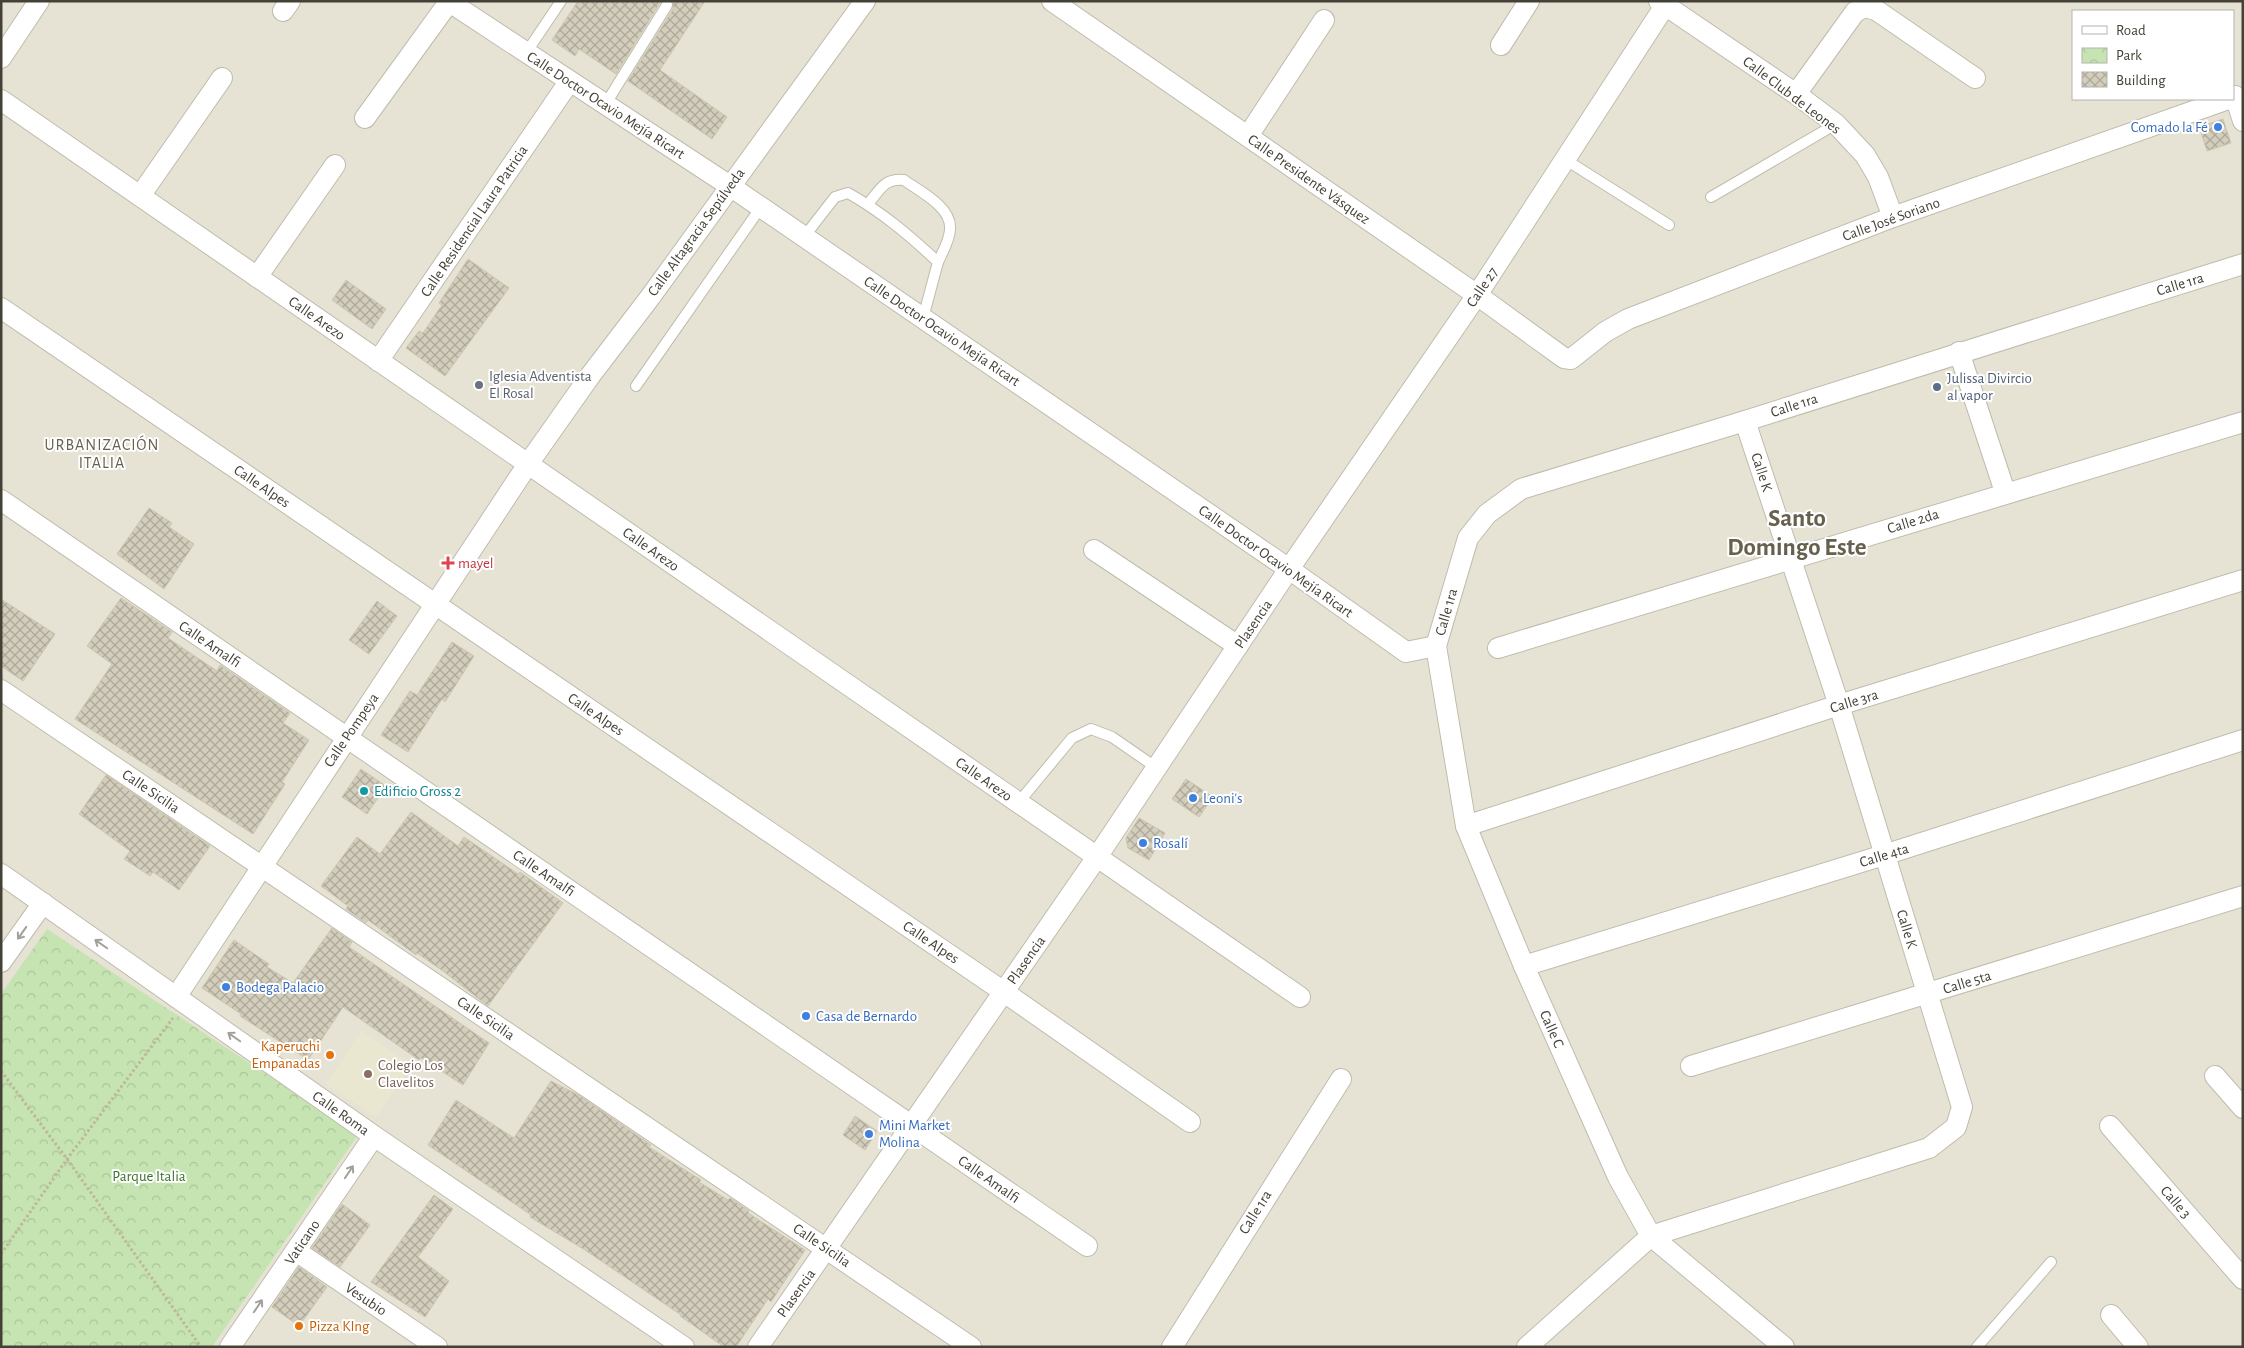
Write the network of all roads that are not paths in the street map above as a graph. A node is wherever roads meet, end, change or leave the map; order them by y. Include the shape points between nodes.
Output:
1 (39, 1) edge
2 (561, 1) edge
3 (865, 1) edge
4 (1052, 1) edge
5 (1529, 1) edge
6 (449, 2) edge
7 (1664, 3) edge
8 (667, 5) dead end
9 (1324, 20) dead end
10 (1501, 45) dead end
11 (526, 53) junction
12 (1, 58) edge
13 (222, 78) dead end
14 (1975, 78) dead end
15 (569, 82) junction
16 (1796, 94) junction
17 (2235, 96) edge
18 (1, 100) edge
19 (2224, 100) edge
20 (605, 105) junction
21 (365, 118) dead end
22 (2243, 121) edge
23 (1836, 124) junction
24 (1248, 136) junction
25 (1566, 160) junction
26 (335, 164) dead end
27 (730, 186) junction
28 (140, 196) junction
29 (1711, 197) dead end
30 (868, 204) junction
31 (761, 207) junction
32 (1893, 217) junction
33 (1669, 226) dead end
34 (804, 237) junction
35 (938, 262) junction
36 (2243, 264) edge
37 (257, 277) junction
38 (1477, 295) junction
39 (1, 308) edge
40 (923, 318) junction
41 (1959, 352) junction
42 (1564, 358) joint
43 (378, 361) junction
44 (636, 386) dead end
45 (1745, 421) junction
46 (2243, 422) edge
47 (528, 464) junction
48 (2005, 492) junction
49 (1, 500) edge
50 (1094, 550) dead end
51 (1790, 559) junction
52 (1289, 569) junction
53 (2243, 580) edge
54 (435, 604) junction
55 (1238, 646) junction
56 (1436, 646) junction
57 (1498, 648) dead end
58 (1, 690) edge
59 (1839, 705) junction
60 (346, 737) junction
61 (2243, 740) edge
62 (1157, 768) junction
63 (1018, 802) junction
64 (1466, 826) junction
65 (1884, 855) junction
66 (1098, 857) junction
67 (261, 866) junction
68 (1, 874) edge
69 (2243, 896) edge
70 (43, 903) junction
71 (1, 962) edge
72 (1524, 966) junction
73 (1004, 992) junction
74 (1927, 994) junction
75 (1300, 997) dead end
76 (180, 1000) junction
77 (1691, 1066) dead end
78 (2215, 1076) dead end
79 (1341, 1079) dead end
80 (2243, 1108) edge
81 (1190, 1122) dead end
82 (912, 1125) junction
83 (2110, 1126) dead end
84 (374, 1136) junction
85 (1651, 1236) junction
86 (1087, 1246) dead end
87 (826, 1249) junction
88 (296, 1250) junction
89 (2052, 1262) dead end
90 (2243, 1279) edge
91 (2111, 1315) dead end
92 (230, 1347) edge
93 (437, 1347) edge
94 (684, 1347) edge
95 (758, 1347) edge
96 (971, 1347) edge
97 (1172, 1347) edge
98 (1526, 1347) edge
99 (1784, 1347) edge
100 (1978, 1347) edge
101 (2138, 1347) edge

1 - 12 street
2 - 11 lane
3 - 27 street, Calle Altagracia Sepúlveda
4 - 24 street, Calle Presidente Vásquez
5 - 10 street
6 - 11 street, Calle Doctor Ocavio Mejía Ricart
6 - 21 street
7 - 16 street, Calle Club de Leones
7 - 25 street, Calle 27
8 - 20 lane
9 - 24 street
11 - 15 street, Calle Doctor Ocavio Mejía Ricart
13 - 28 street
14 - 16 street via 1876,10 1865,7 1855,12
15 - 20 street, Calle Doctor Ocavio Mejía Ricart
15 - 43 street, Calle Residencial Laura Patricia
16 - 23 street, Calle Club de Leones
17 - 22 street
18 - 28 street, Calle Arezo
19 - 32 street, Calle José Soriano
20 - 27 street, Calle Doctor Ocavio Mejía Ricart
23 - 29 lane
23 - 32 street, Calle Club de Leones via 1865,155 1878,177
24 - 38 street, Calle Presidente Vásquez
25 - 33 lane
25 - 38 street, Calle 27
26 - 37 street
27 - 31 street, Calle Doctor Ocavio Mejía Ricart
27 - 47 street, Calle Altagracia Sepúlveda
28 - 37 street, Calle Arezo
30 - 34 lane via 848,193 835,197
30 - 35 lane
30 - 35 lane via 888,180 896,179 904,180 945,211 950,230
31 - 34 street, Calle Doctor Ocavio Mejía Ricart
31 - 44 lane
32 - 42 street, Calle José Soriano via 1628,319 1605,332 1576,356
34 - 40 street, Calle Doctor Ocavio Mejía Ricart
35 - 40 lane
36 - 41 street, Calle 1ra
37 - 43 street, Calle Arezo
38 - 42 street, Calle Presidente Vásquez
38 - 52 street, Calle 27
39 - 54 street, Calle Alpes
40 - 52 street, Calle Doctor Ocavio Mejía Ricart
41 - 45 street, Calle 1ra
41 - 48 street
43 - 47 street, Calle Arezo
45 - 51 street, Calle K
45 - 56 street, Calle 1ra via 1521,489 1487,514 1468,538
46 - 48 street, Calle 2da
47 - 54 street, Calle Pompeya
47 - 63 street, Calle Arezo
48 - 51 street, Calle 2da
49 - 60 street, Calle Amalfi
50 - 55 street
51 - 57 street, Calle 2da
51 - 59 street, Calle K
52 - 55 street, Plasencia
52 - 56 street, Calle Doctor Ocavio Mejía Ricart via 1406,652
53 - 59 street, Calle 3ra
54 - 60 street, Calle Pompeya
54 - 73 street, Calle Alpes
55 - 62 street, Plasencia
56 - 64 street, Calle C
58 - 67 street, Calle Sicilia
59 - 64 street, Calle 3ra
59 - 65 street, Calle K
60 - 67 street, Calle Pompeya
60 - 82 street, Calle Amalfi
61 - 65 street, Calle 4ta
62 - 63 lane via 1112,737 1091,729 1072,738
62 - 66 street, Plasencia
63 - 66 street, Calle Arezo
64 - 72 street, Calle C
65 - 72 street, Calle 4ta
65 - 74 street, Calle K
66 - 73 street, Plasencia
66 - 75 street, Calle Arezo
67 - 76 street, Calle Pompeya
67 - 87 street, Calle Sicilia
68 - 70 street, Calle Roma
69 - 74 street, Calle 5ta
70 -> 71 street
76 -> 70 street, Calle Roma
72 - 85 street, Calle C via 1618,1177
73 - 81 street, Calle Alpes
73 - 82 street, Plasencia
74 - 77 street, Calle 5ta
74 - 85 street, Calle K via 1962,1107 1956,1127 1929,1148
84 -> 76 street, Calle Roma
78 - 80 street
79 - 97 street, Calle 1ra
82 - 86 street, Calle Amalfi
82 - 87 street, Plasencia
83 - 90 street, Calle 3
88 -> 84 street, Vaticano
84 - 94 street, Calle Roma
85 - 98 street
85 - 99 street, Calle C
87 - 95 street, Plasencia
87 - 96 street, Calle Sicilia
92 -> 88 street, Vaticano
88 - 93 street, Vesubio
89 - 100 lane
91 - 101 street

